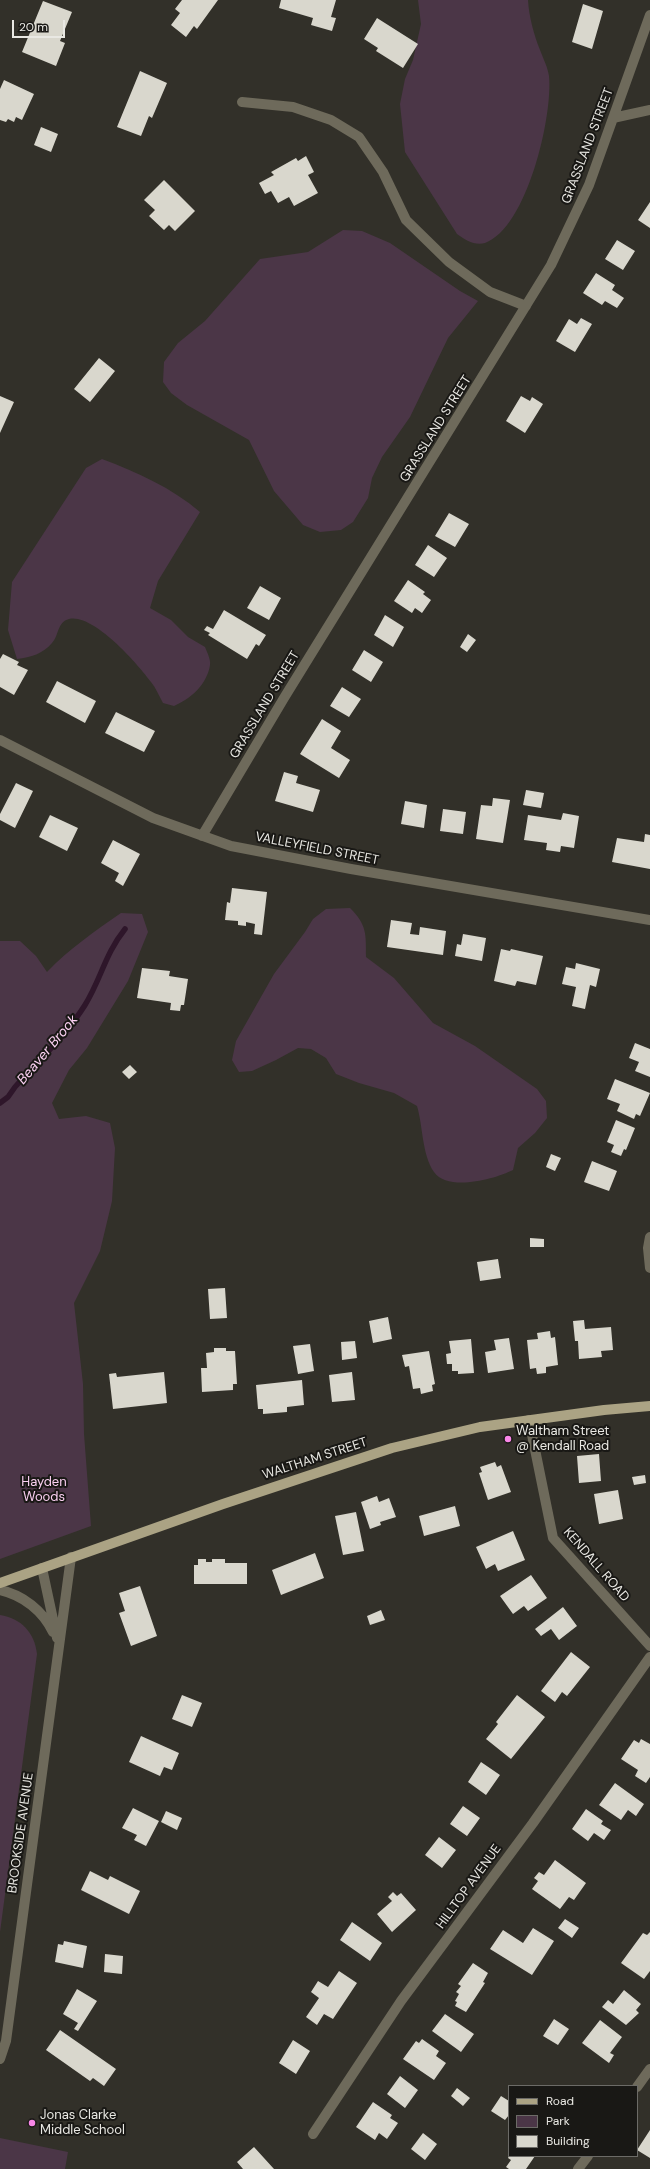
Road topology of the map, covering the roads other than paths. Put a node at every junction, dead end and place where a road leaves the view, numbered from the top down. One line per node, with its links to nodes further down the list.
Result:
1 (650, 15): 4 (street, GRASSLAND STREET)
2 (242, 102): 5 (street)
3 (650, 110): 4 (street)
4 (613, 118): 5 (street, GRASSLAND STREET)
5 (526, 306): 7 (street, GRASSLAND STREET)
6 (0, 740): 7 (street, VALLEYFIELD STREET)
7 (202, 836): 8 (street, VALLEYFIELD STREET)
8 (650, 920)
9 (650, 1237): 10 (street)
10 (650, 1268)
11 (650, 1406): 12 (main road, WALTHAM STREET)
12 (529, 1420): 13 (main road, WALTHAM STREET); 18 (street, KENDALL ROAD)
13 (71, 1557): 14 (main road, WALTHAM STREET); 20 (street, BROOKSIDE AVENUE)
14 (42, 1568): 15 (main road, WALTHAM STREET); 17 (street, BROOKSIDE AVENUE)
15 (0, 1583)
16 (0, 1590): 17 (street)
17 (58, 1641): 20 (street, BROOKSIDE AVENUE)
18 (650, 1646)
19 (650, 1657): 24 (street, HILLTOP AVENUE)
20 (58, 1658): 21 (street, BROOKSIDE AVENUE)
21 (0, 2059)
22 (650, 2069): 23 (street)
23 (638, 2086)
24 (313, 2134)
25 (587, 2157): 26 (street)
26 (578, 2169)

